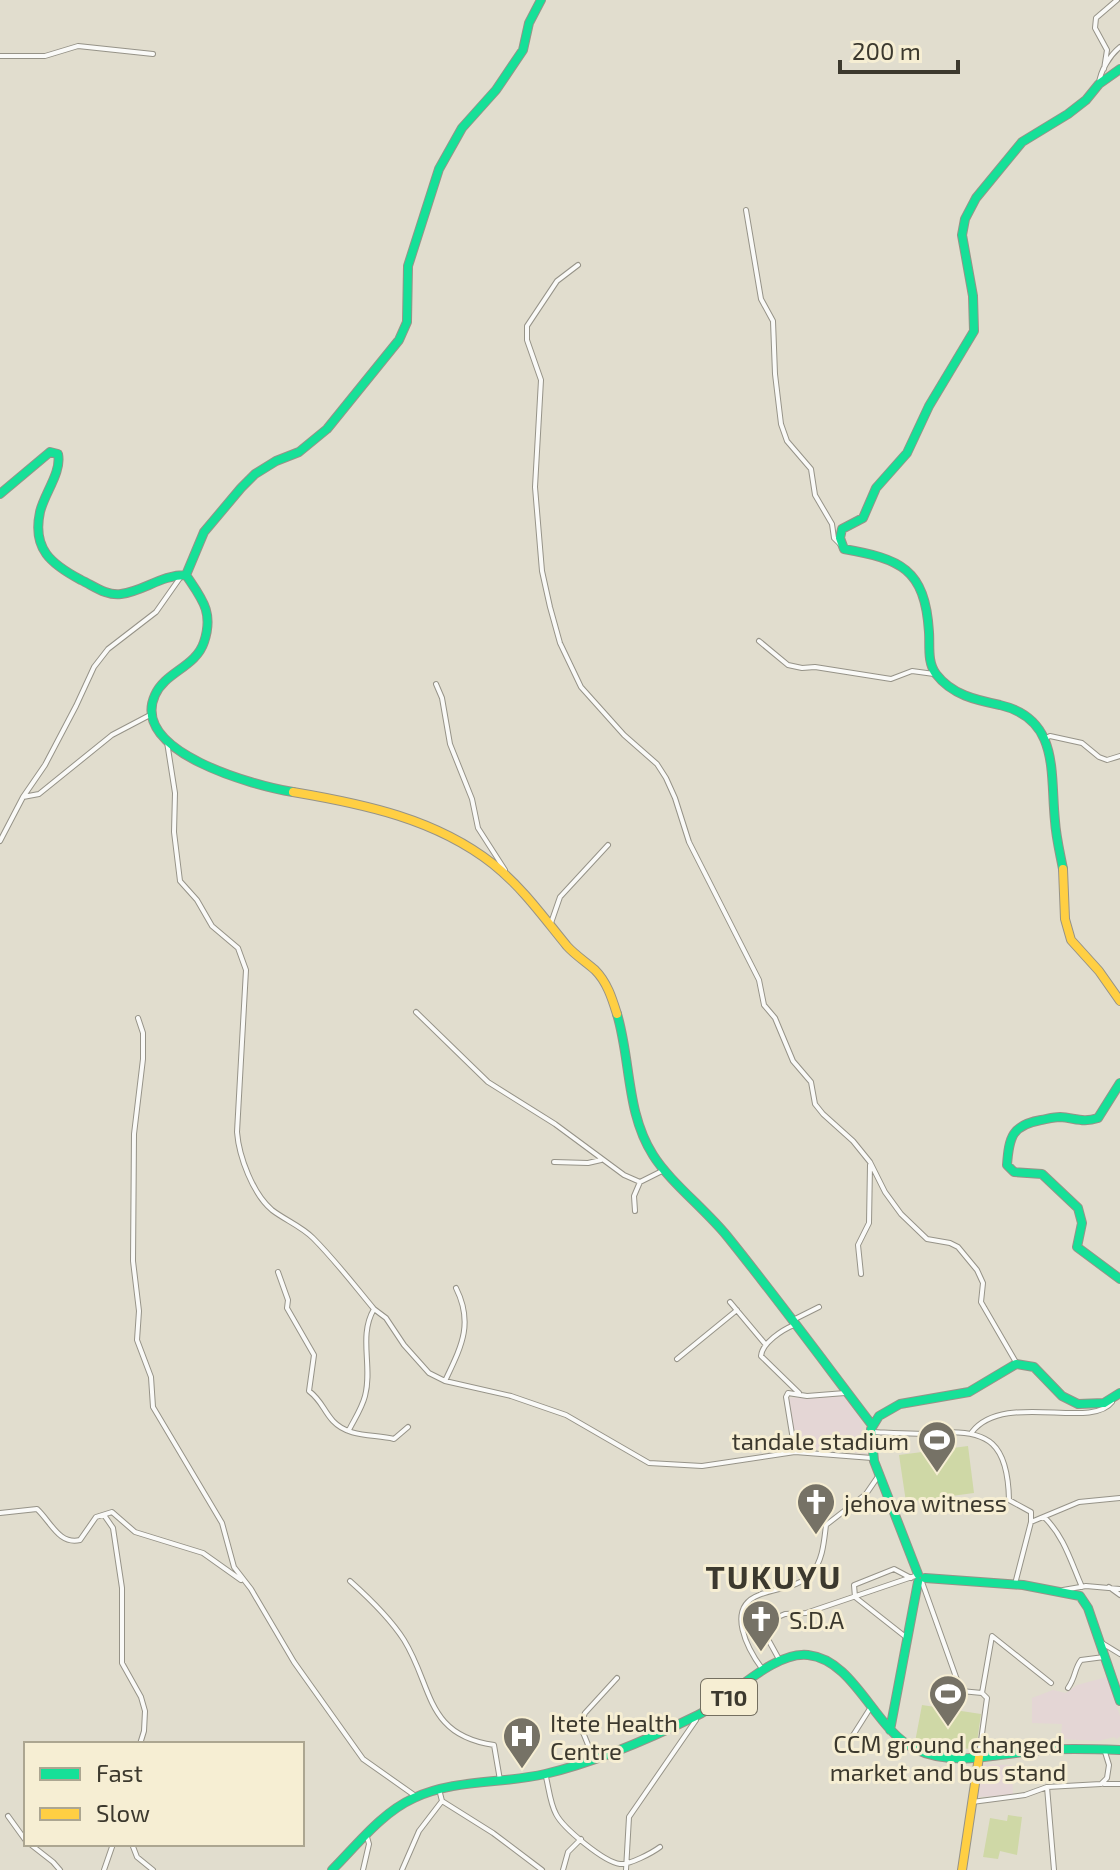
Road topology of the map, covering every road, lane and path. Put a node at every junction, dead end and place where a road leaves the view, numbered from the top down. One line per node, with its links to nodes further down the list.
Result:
1 (541, 0): 13 (main road)
2 (1117, 0): 6 (street)
3 (1120, 47): 6 (street)
4 (153, 54): 5 (street)
5 (0, 56)
6 (1104, 69): 8 (street)
7 (1120, 69): 8 (main road)
8 (1099, 84): 12 (main road)
9 (746, 210): 12 (street)
10 (578, 265): 32 (street)
11 (0, 494): 13 (main road)
12 (844, 549): 15 (main road)
13 (184, 575): 17 (main road); 21 (street)
14 (759, 641): 15 (street)
15 (936, 675): 18 (main road)
16 (436, 684): 24 (street)
17 (150, 715): 19 (main road); 21 (street)
18 (1044, 739): 20 (street); 26 (main road)
19 (167, 742): 24 (main road); 42 (street)
20 (1118, 758)
21 (23, 797): 22 (street)
22 (1, 838)
23 (608, 845): 25 (street)
24 (510, 879): 25 (main road)
25 (551, 923): 33 (main road)
26 (1120, 1001)
27 (416, 1012): 30 (street)
28 (138, 1018): 65 (street)
29 (1120, 1083): 38 (main road)
30 (601, 1160): 31 (street); 34 (street)
31 (554, 1162)
32 (870, 1162): 37 (street); 47 (street)
33 (666, 1169): 34 (street); 44 (main road)
34 (640, 1182): 35 (street)
35 (635, 1211)
36 (278, 1272): 54 (street)
37 (861, 1274)
38 (1120, 1279)
39 (456, 1288): 48 (street)
40 (730, 1302): 43 (street)
41 (819, 1307): 44 (street)
42 (374, 1309): 48 (street); 54 (street)
43 (737, 1310): 45 (street); 46 (street)
44 (793, 1324): 45 (street); 49 (main road)
45 (766, 1345): 50 (street)
46 (677, 1359)
47 (1017, 1364): 51 (main road); 53 (main road)
48 (445, 1381): 56 (street)
49 (847, 1392): 50 (street); 53 (main road)
50 (801, 1395): 56 (street)
51 (1117, 1396): 55 (street)
52 (408, 1427): 54 (street)
53 (872, 1428): 55 (street); 57 (main road)
54 (349, 1430)
55 (972, 1432): 63 (street)
56 (795, 1452): 57 (street)
57 (874, 1458): 58 (main road)
58 (879, 1474): 64 (main road); 79 (street)
59 (1120, 1498): 62 (street)
60 (0, 1513): 61 (street)
61 (104, 1515): 65 (street); 90 (street)
62 (1044, 1517): 63 (street); 69 (street)
63 (1031, 1522): 67 (street)
64 (918, 1578): 67 (main road); 73 (street); 73 (street); 74 (main road); 84 (street)
65 (243, 1581): 101 (street)
66 (350, 1581): 96 (street)
67 (1015, 1584): 71 (main road)
68 (1107, 1586): 69 (street); 70 (street); 72 (street)
69 (1082, 1587): 71 (street)
70 (1120, 1589)
71 (1061, 1590): 75 (main road)
72 (1120, 1595)
73 (855, 1597): 74 (street); 78 (street)
74 (907, 1638): 88 (main road)
75 (1099, 1642): 76 (street); 77 (main road)
76 (1120, 1654)
77 (1104, 1657): 80 (main road); 83 (street)
78 (780, 1662): 79 (main road, T10); 86 (main road, T10)
79 (764, 1672): 87 (main road, T10)
80 (1115, 1676): 85 (main road)
81 (617, 1678): 94 (street)
82 (1051, 1683): 84 (street)
83 (1068, 1688)
84 (982, 1693): 93 (street)
85 (1120, 1701)
86 (871, 1708): 88 (main road, T10); 89 (street)
87 (699, 1714): 94 (main road, T10); 112 (street)
88 (890, 1730): 93 (main road, T10)
89 (850, 1740)
90 (141, 1742)
91 (1104, 1750): 92 (main road, T10); 93 (main road, T10); 97 (street)
92 (1120, 1750)
93 (979, 1757): 103 (main road)
94 (594, 1759): 95 (main road, T10)
95 (546, 1774): 96 (main road, T10); 107 (street)
96 (500, 1782): 100 (main road, T10)
97 (1101, 1784): 98 (street); 99 (street)
98 (1120, 1784)
99 (1047, 1787): 103 (street); 122 (street)
100 (439, 1790): 101 (main road, T10); 102 (street)
101 (416, 1797): 105 (main road, T10)
102 (442, 1801): 118 (street); 119 (street)
103 (972, 1802): 121 (main road)
104 (8, 1816): 106 (street)
105 (367, 1836): 116 (main road, T10); 117 (street)
106 (24, 1837)
107 (581, 1839): 112 (street); 120 (street)
108 (33, 1846): 113 (street)
109 (112, 1846): 114 (street)
110 (133, 1846): 115 (street)
111 (660, 1847): 112 (street)
112 (626, 1867)
113 (60, 1870)
114 (104, 1870)
115 (153, 1870)
116 (332, 1870)
117 (363, 1870)
118 (402, 1870)
119 (542, 1870)
120 (563, 1870)
121 (962, 1870)
122 (1054, 1870)

